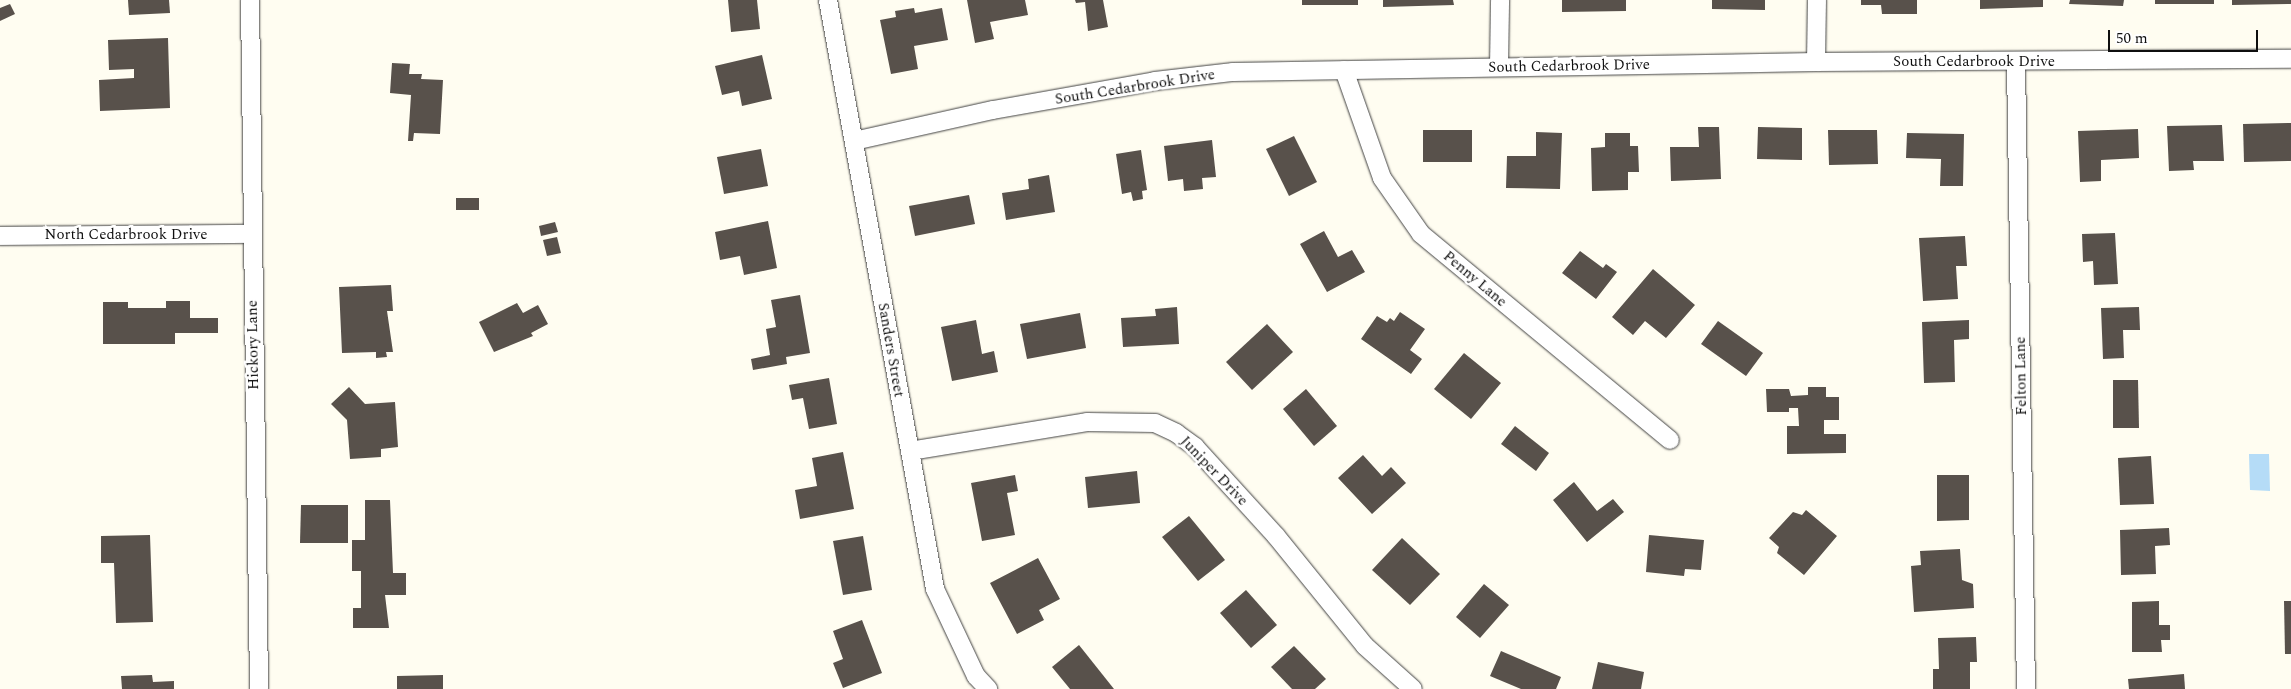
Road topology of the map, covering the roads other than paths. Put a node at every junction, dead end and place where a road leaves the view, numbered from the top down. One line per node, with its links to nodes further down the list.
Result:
1 (250, 0): 11 (street, Hickory Lane)
2 (828, 0): 10 (street, Sanders Street)
3 (1500, 0): 8 (street)
4 (1817, 0): 6 (street)
5 (2291, 59): 7 (street, South Cedarbrook Drive)
6 (1816, 62): 7 (street, South Cedarbrook Drive); 8 (street, South Cedarbrook Drive)
7 (2016, 62): 18 (street, Felton Lane)
8 (1498, 67): 9 (street, South Cedarbrook Drive)
9 (1344, 70): 10 (street, South Cedarbrook Drive); 13 (street, Penny Lane)
10 (854, 141): 14 (street, Sanders Street)
11 (252, 234): 12 (street, North Cedarbrook Drive); 15 (street, Hickory Lane)
12 (0, 236)
13 (1670, 440)
14 (910, 451): 16 (street, Sanders Street); 17 (street, Juniper Drive)
15 (259, 689)
16 (988, 689)
17 (1413, 689)
18 (2026, 689)

